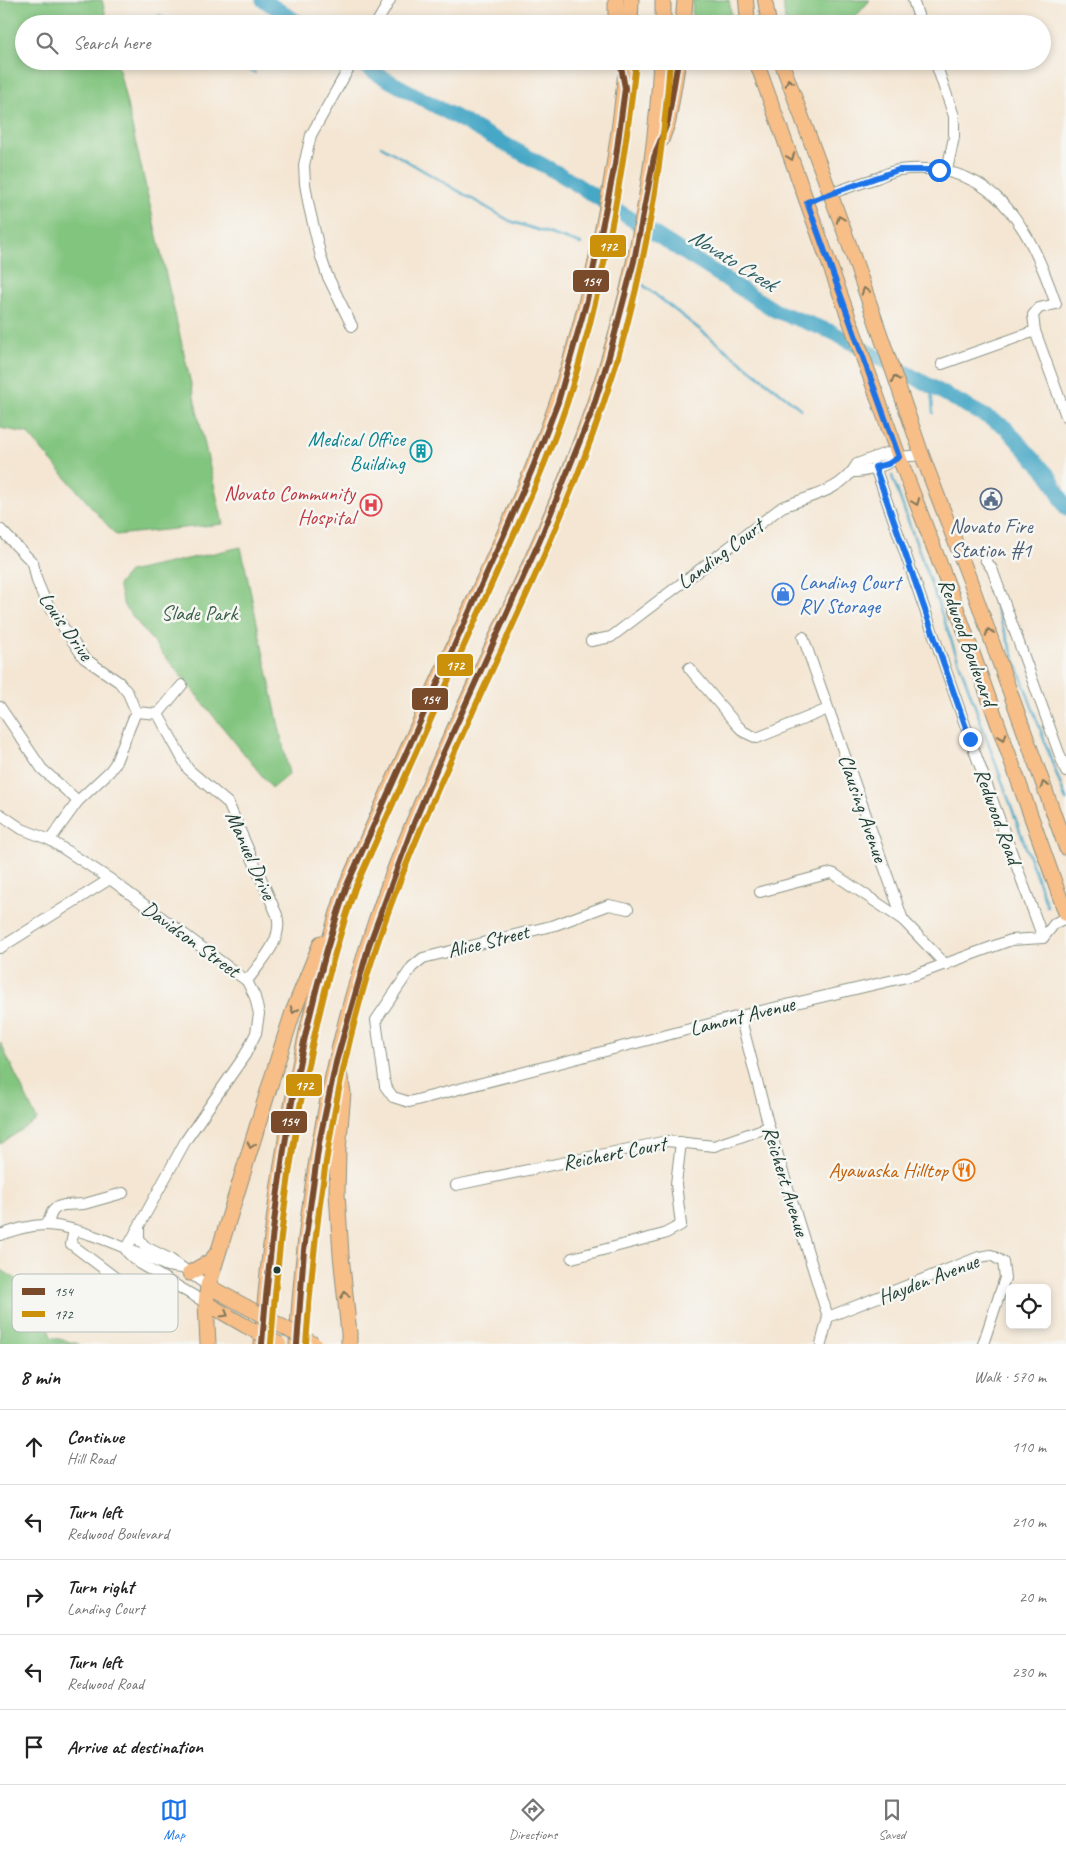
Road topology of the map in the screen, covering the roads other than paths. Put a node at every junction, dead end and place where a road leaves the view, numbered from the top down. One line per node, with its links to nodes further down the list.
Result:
1 (390, 0): 9 (street)
2 (616, 0): 10 (highway)
3 (631, 0): 11 (highway)
4 (664, 0): 12 (highway)
5 (685, 0): 13 (highway)
6 (746, 0): 14 (main road)
7 (764, 0): 15 (main road)
8 (913, 0): 16 (street)
9 (381, 15)
10 (616, 15)
11 (630, 15)
12 (663, 15)
13 (684, 15)
14 (747, 15)
15 (767, 15)
16 (918, 15)
17 (347, 70): 30 (street)
18 (621, 70): 25 (highway)
19 (626, 70): 25 (highway)
20 (660, 70): 26 (highway)
21 (676, 70): 26 (highway)
22 (759, 70): 29 (main road, Redwood Boulevard, one-way to 29)
23 (784, 70): 28 (main road, Redwood Boulevard, one-way to 23)
24 (938, 70): 27 (street)
25 (624, 88): 54 (highway)
26 (654, 157): 65 (highway)
27 (947, 170): 28 (street); 31 (street)
28 (830, 194): 29 (main road); 34 (main road, Redwood Boulevard, one-way to 28)
29 (807, 202): 35 (main road, Redwood Boulevard)
30 (352, 326)
31 (1035, 330): 32 (street); 33 (street)
32 (942, 364)
33 (1066, 416)
34 (922, 455): 35 (street, Landing Court); 52 (main road, Redwood Boulevard, one-way to 34)
35 (899, 457): 36 (street, Landing Court); 37 (street, Landing Court); 57 (main road, Redwood Boulevard, one-way to 57)
36 (875, 467): 37 (street, Landing Court); 60 (street, Redwood Road)
37 (852, 472): 41 (street, Landing Court)
38 (0, 529): 46 (street, Louis Drive)
39 (985, 560): 48 (street)
40 (803, 636): 45 (street, Clausing Avenue)
41 (591, 641)
42 (689, 668): 45 (street)
43 (182, 685): 47 (street)
44 (0, 707): 49 (street)
45 (828, 709): 59 (street, Clausing Avenue)
46 (136, 712): 47 (street); 49 (street)
47 (158, 714): 63 (street, Manuel Drive)
48 (1066, 772)
49 (78, 801): 51 (street)
50 (0, 814): 51 (street, Davidson Street)
51 (50, 840): 53 (street, Davidson Street)
52 (1066, 848)
53 (110, 879): 61 (street); 63 (street, Davidson Street)
54 (347, 885): 76 (highway, one-way to 76); 86 (highway)
55 (760, 892): 59 (street)
56 (628, 909): 66 (street, Alice Street)
57 (1066, 914)
58 (1066, 918): 60 (street)
59 (903, 920): 62 (street, Clausing Avenue)
60 (1043, 938): 62 (street, Lamont Avenue)
61 (0, 948)
62 (946, 965): 64 (street, Lamont Avenue)
63 (247, 981): 72 (street, Davidson Street)
64 (740, 1016): 66 (street, Lamont Avenue); 67 (street, Reichert Avenue)
65 (336, 1062): 88 (highway); 90 (highway, one-way to 65)
66 (409, 1102)
67 (769, 1127): 68 (street, Reichert Court); 84 (street, Reichert Avenue)
68 (681, 1142): 69 (street, Reichert Court); 77 (street)
69 (456, 1184)
70 (123, 1193): 71 (street)
71 (47, 1225): 73 (street); 74 (street)
72 (139, 1227): 75 (street, Davidson Street); 78 (street)
73 (74, 1230): 75 (street); 79 (street)
74 (0, 1235)
75 (126, 1250): 78 (street); 80 (street)
76 (218, 1251): 78 (highway); 82 (highway)
77 (572, 1258)
78 (185, 1271): 82 (street)
79 (111, 1274)
80 (158, 1274)
81 (178, 1286): 83 (street)
82 (208, 1286): 83 (highway); 89 (main road, bridge)
83 (206, 1303): 85 (highway); 87 (main road, one-way to 87, bridge)
84 (828, 1318): 91 (street); 92 (street, Hayden Avenue)
85 (208, 1344)
86 (262, 1344)
87 (280, 1344)
88 (297, 1344)
89 (314, 1344)
90 (348, 1344)
91 (821, 1344)
92 (983, 1344)

